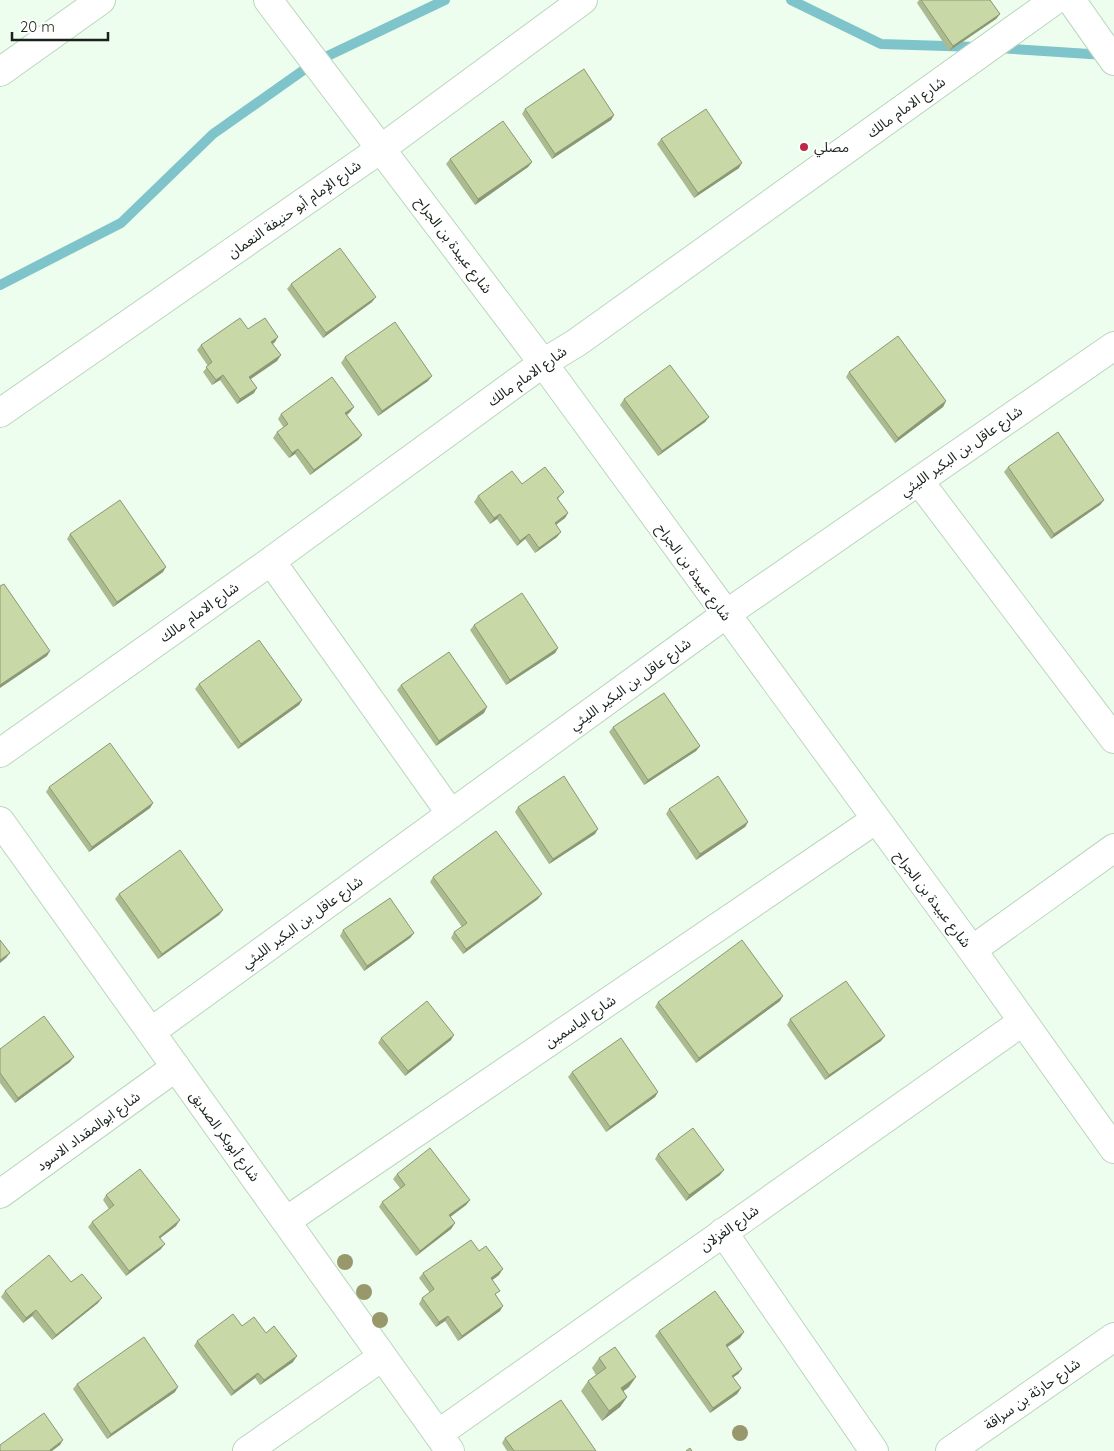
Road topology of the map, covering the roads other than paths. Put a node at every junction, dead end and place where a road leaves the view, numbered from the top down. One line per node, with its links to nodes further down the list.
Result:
1 (102, 0): 7 (street)
2 (268, 0): 8 (street, شارع عبيدة بن الجراح)
3 (583, 0): 8 (street, شارع الإمام أبو حنيفة النعمان)
4 (1055, 0): 10 (street, شارع الامام مالك)
5 (1071, 0): 6 (street)
6 (1114, 60)
7 (0, 72)
8 (382, 148): 10 (street, شارع عبيدة بن الجراح); 11 (street, شارع الإمام أبو حنيفة النعمان)
9 (1114, 346): 12 (street, شارع عاقل بن البكير الليثي)
10 (542, 363): 13 (street, شارع الامام مالك); 14 (street, شارع عبيدة بن الجراح)
11 (0, 413)
12 (919, 481): 14 (street, شارع عاقل بن البكير الليثي); 15 (street)
13 (271, 561): 16 (street, شارع الامام مالك); 17 (street)
14 (726, 615): 17 (street, شارع عاقل بن البكير الليثي); 18 (street, شارع عبيدة بن الجراح)
15 (1114, 738)
16 (0, 753)
17 (451, 814): 23 (street, شارع عاقل بن البكير الليثي)
18 (875, 820): 21 (street, شارع عبيدة بن الجراح); 27 (street, شارع الياسمين)
19 (0, 821): 23 (street, شارع أبوبكر الصديق)
20 (1114, 848): 21 (street)
21 (972, 950): 22 (street, شارع عبيدة بن الجراح)
22 (1022, 1022): 25 (street, شارع عبيدة بن الجراح); 28 (street, شارع الغزلان)
23 (152, 1031): 24 (street, شارع أبوبكر الصديق)
24 (176, 1067): 26 (street, شارع ابوالمقداد الاسود); 27 (street, شارع أبوبكر الصديق)
25 (1114, 1149)
26 (0, 1194)
27 (286, 1221): 30 (street, شارع أبوبكر الصديق)
28 (723, 1232): 31 (street, شارع الغزلان); 33 (street)
29 (1114, 1336): 34 (street, شارع حارثة بن سراقة)
30 (382, 1357): 31 (street, شارع أبوبكر الصديق); 32 (street)
31 (444, 1442)
32 (247, 1451)
33 (874, 1451)
34 (950, 1451)

